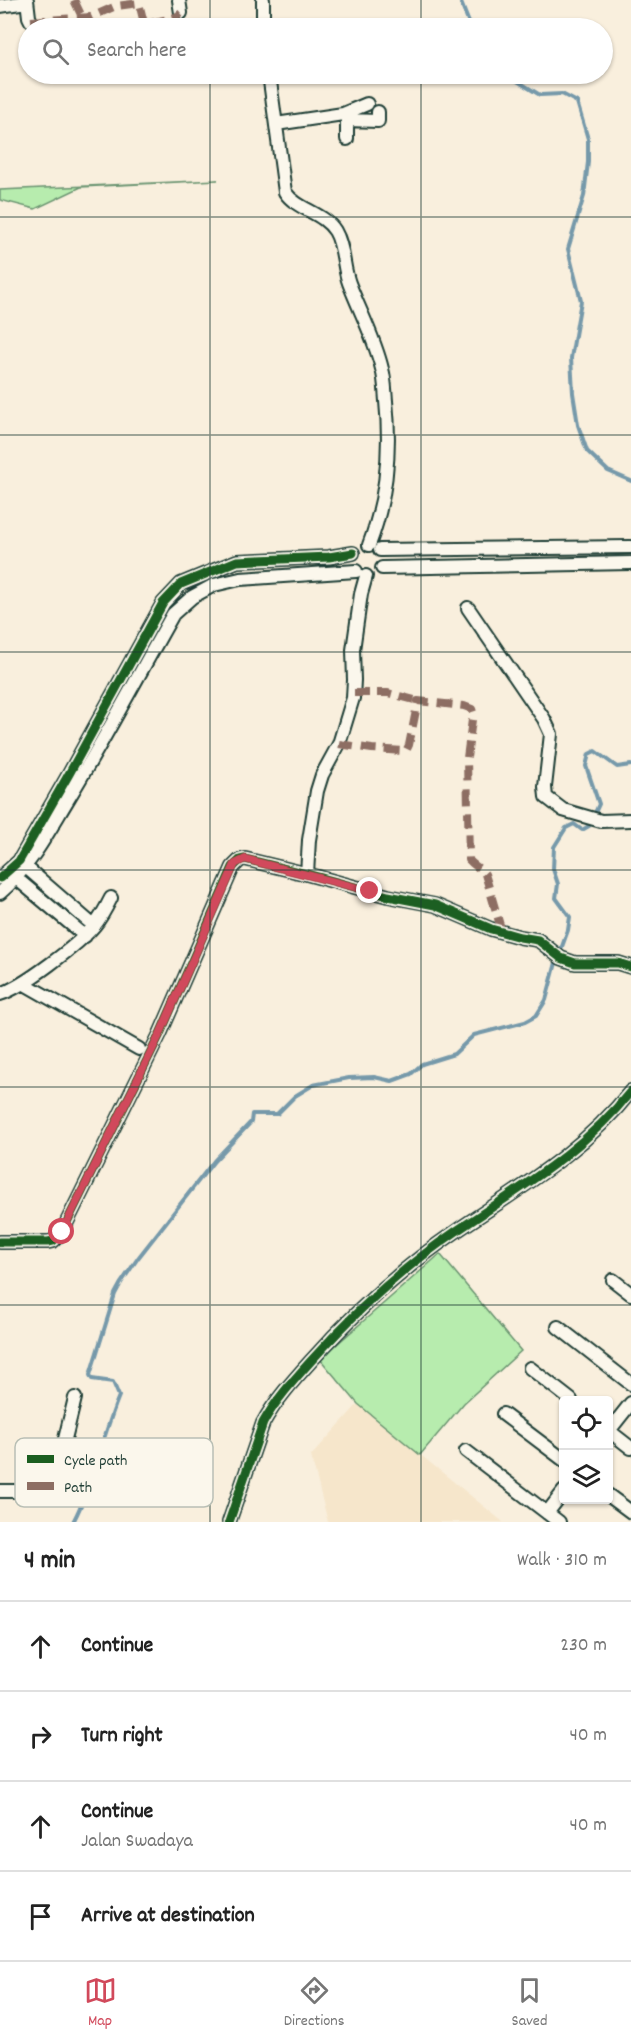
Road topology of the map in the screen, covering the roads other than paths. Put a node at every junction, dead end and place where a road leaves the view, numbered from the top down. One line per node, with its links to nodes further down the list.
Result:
1 (263, 0): 5 (street)
2 (27, 1): 3 (street); 4 (street)
3 (0, 6)
4 (30, 18)
5 (263, 18)
6 (270, 84): 10 (street)
7 (367, 104): 9 (street)
8 (378, 112): 9 (street)
9 (347, 117): 10 (street); 11 (street)
10 (276, 124): 12 (street)
11 (347, 139)
12 (374, 547): 13 (street); 14 (street); 16 (street)
13 (631, 547)
14 (353, 553): 17 (street); 20 (street)
15 (631, 563): 16 (street)
16 (382, 568): 17 (street)
17 (361, 574): 20 (street); 21 (street)
18 (468, 608): 19 (street)
19 (631, 820)
20 (22, 864): 22 (street); 25 (street)
21 (307, 874): 27 (street); 32 (street)
22 (8, 876): 23 (street); 26 (street)
23 (0, 893)
24 (111, 898): 25 (street)
25 (94, 926): 26 (street)
26 (85, 936): 28 (street)
27 (631, 967)
28 (23, 983): 29 (street); 30 (street)
29 (0, 994)
30 (139, 1049)
31 (631, 1091): 52 (street)
32 (0, 1242)
33 (613, 1280): 34 (street)
34 (631, 1294)
35 (558, 1327): 37 (street)
36 (530, 1368): 38 (street)
37 (631, 1384)
38 (565, 1396)
39 (75, 1398): 44 (street)
40 (631, 1403): 42 (street)
41 (504, 1414): 47 (street)
42 (613, 1426)
43 (613, 1434): 45 (street)
44 (65, 1438)
45 (631, 1448)
46 (466, 1451): 51 (street)
47 (559, 1456)
48 (559, 1497): 51 (street)
49 (613, 1498): 50 (street)
50 (631, 1512)
51 (547, 1513): 53 (street)
52 (229, 1522)
53 (559, 1522)

